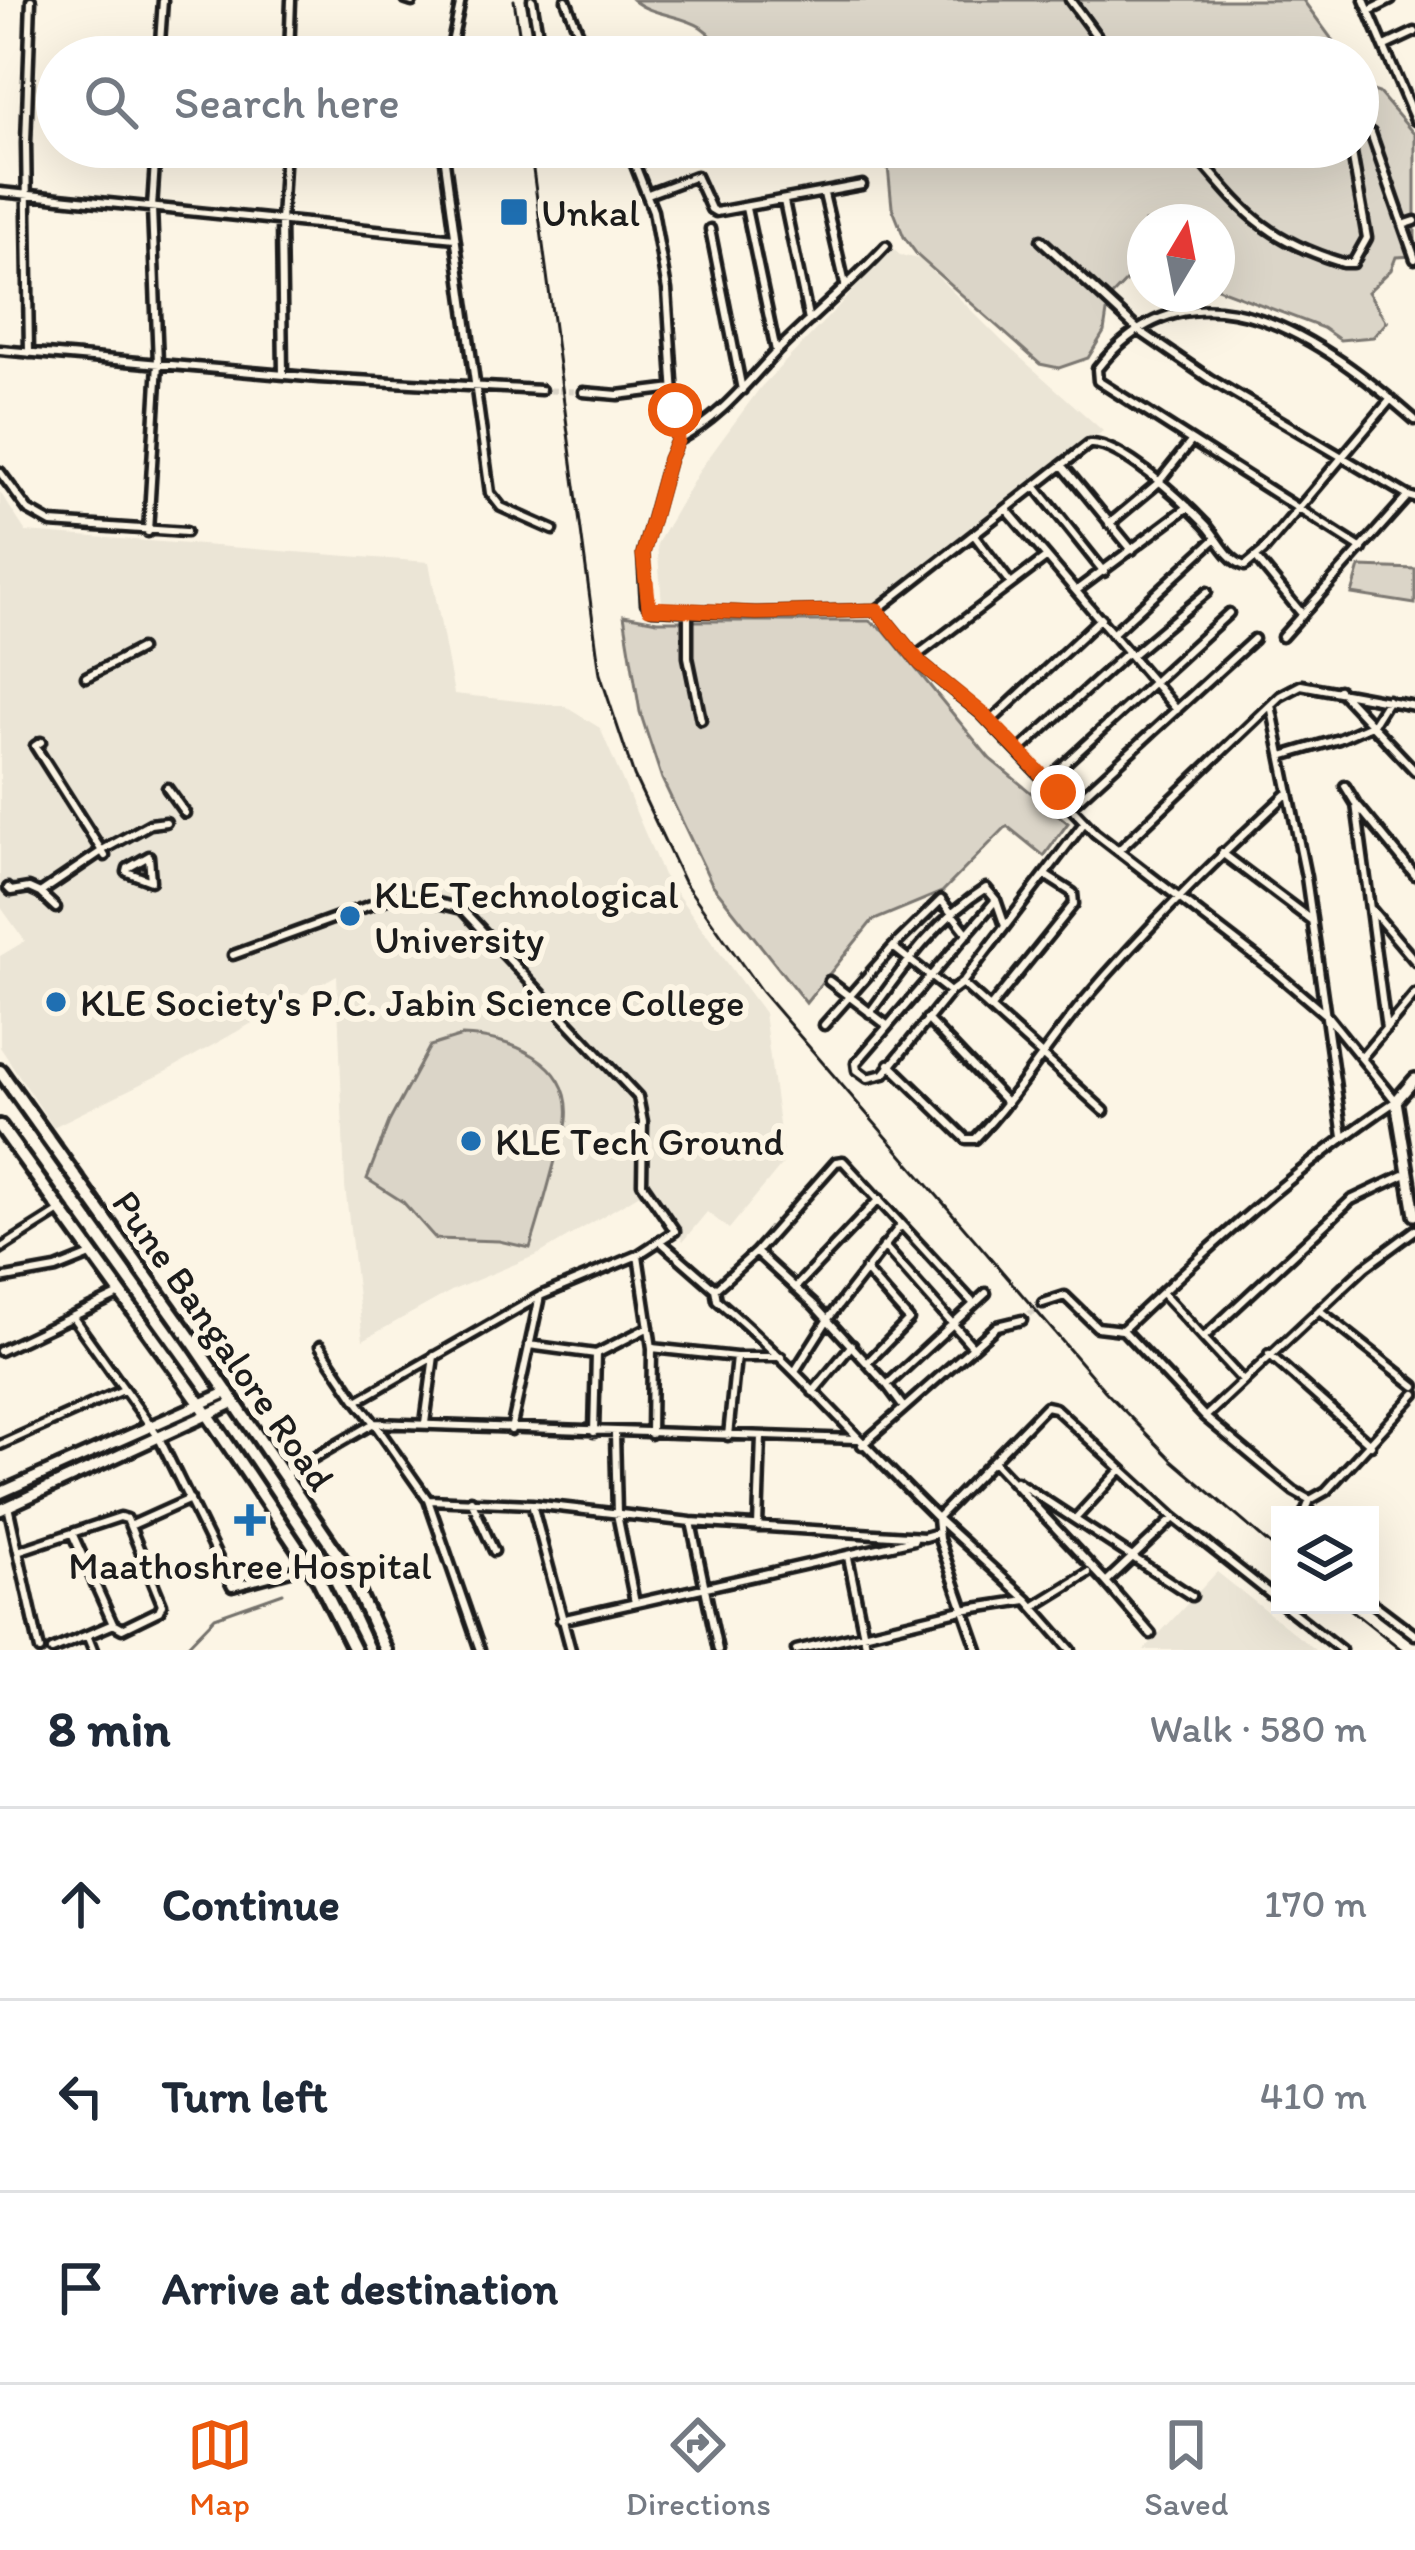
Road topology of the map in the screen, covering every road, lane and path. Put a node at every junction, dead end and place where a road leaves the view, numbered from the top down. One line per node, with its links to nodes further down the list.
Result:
1 (32, 0): 29 (street)
2 (163, 0): 12 (street)
3 (291, 0): 13 (street)
4 (461, 0): 14 (street)
5 (532, 0): 15 (street)
6 (566, 0): 16 (street)
7 (1070, 0): 17 (street)
8 (1364, 0): 10 (street)
9 (1391, 0): 10 (street)
10 (1370, 11): 18 (street)
11 (1415, 32): 18 (street)
12 (160, 36)
13 (290, 36)
14 (453, 36)
15 (538, 36)
16 (580, 36)
17 (1097, 36)
18 (1385, 46): 19 (street)
19 (1415, 120)
20 (1379, 156): 37 (street)
21 (155, 168): 33 (street)
22 (284, 168): 35 (street)
23 (446, 168): 39 (street)
24 (636, 168): 30 (street)
25 (1206, 168): 26 (street)
26 (1355, 168)
27 (862, 185): 31 (street)
28 (0, 192): 29 (street)
29 (27, 194): 33 (street); 48 (street)
30 (647, 194): 34 (street); 52 (street)
31 (824, 194): 32 (street); 43 (street)
32 (784, 201): 34 (street); 44 (street)
33 (152, 208): 35 (street); 49 (street)
34 (746, 208): 47 (street)
35 (281, 221): 39 (street); 50 (street)
36 (1415, 221): 37 (street)
37 (1403, 225): 42 (street)
38 (710, 229): 55 (street)
39 (454, 238): 51 (street)
40 (1041, 240): 45 (street)
41 (886, 246): 43 (street)
42 (1415, 259)
43 (846, 286): 44 (street)
44 (809, 321): 47 (street)
45 (1136, 329): 56 (street); 59 (street); 60 (street)
46 (0, 350): 48 (street)
47 (776, 352): 55 (street)
48 (29, 353): 49 (street)
49 (158, 363): 50 (street); 71 (street)
50 (283, 374): 51 (street)
51 (477, 388): 53 (street); 70 (street)
52 (674, 388): 54 (street); 58 (street)
53 (541, 390)
54 (583, 392)
55 (742, 392): 58 (street)
56 (1391, 399): 57 (street); 60 (street)
57 (1415, 420)
58 (677, 441): 84 (street)
59 (1190, 442): 63 (street); 67 (street)
60 (1340, 457): 65 (street); 67 (street)
61 (1063, 466): 63 (street); 64 (street); 69 (street)
62 (0, 472): 71 (street)
63 (1158, 483): 66 (street); 69 (street)
64 (1036, 487): 68 (street); 79 (street)
65 (1411, 497): 75 (street)
66 (1188, 507): 74 (street); 76 (street)
67 (1299, 507): 75 (street); 78 (street)
68 (1007, 509): 73 (street); 77 (street)
69 (1109, 524): 76 (street)
70 (554, 530)
71 (148, 532): 72 (street)
72 (186, 532)
73 (974, 535): 80 (street); 83 (street)
74 (1215, 539): 78 (street); 88 (street)
75 (1362, 549): 86 (street)
76 (1132, 550): 79 (street)
77 (1048, 556): 80 (street); 81 (street)
78 (1256, 558): 86 (street)
79 (1104, 572): 81 (street)
80 (1011, 584): 93 (street)
81 (1076, 590): 87 (street)
82 (1207, 592): 92 (street)
83 (877, 610): 84 (street); 93 (street)
84 (688, 611): 101 (street)
85 (1229, 613): 95 (street)
86 (1302, 614): 89 (street)
87 (1101, 619): 88 (street); 102 (street)
88 (1112, 634): 92 (street)
89 (1282, 637)
90 (1254, 639): 100 (street)
91 (140, 649): 94 (street)
92 (1129, 655): 95 (street); 105 (street)
93 (915, 658): 102 (street)
94 (86, 677)
95 (1153, 684): 100 (street); 108 (street)
96 (1339, 690): 97 (street); 98 (street); 103 (street)
97 (1388, 700): 99 (street); 103 (street)
98 (1271, 705): 106 (street); 117 (street)
99 (1415, 706)
100 (1177, 710): 113 (street)
101 (701, 720)
102 (991, 722): 105 (street)
103 (1373, 724): 106 (street); 107 (street)
104 (41, 742): 118 (street)
105 (1019, 752): 108 (street)
106 (1282, 756): 111 (street)
107 (1415, 771)
108 (1047, 780): 113 (street)
109 (1345, 786): 112 (street)
110 (167, 788): 114 (street)
111 (1289, 792): 119 (street); 130 (street)
112 (1356, 804): 122 (street); 127 (street)
113 (1071, 806): 116 (street)
114 (184, 813)
115 (166, 822): 118 (street)
116 (1085, 822): 117 (street); 121 (street)
117 (1119, 851): 125 (street)
118 (102, 853): 124 (street)
119 (1222, 853): 125 (street); 130 (street)
120 (128, 868): 120 (street)
121 (1045, 875): 131 (street); 143 (street)
122 (1415, 875)
123 (8, 888): 124 (street)
124 (40, 893): 128 (street)
125 (1177, 895): 145 (street); 151 (street)
126 (996, 900): 129 (street); 131 (street); 132 (street)
127 (1370, 907): 136 (street); 149 (street)
128 (56, 908)
129 (951, 911): 132 (street); 133 (street); 135 (street)
130 (1313, 922): 145 (street)
131 (1005, 927): 139 (street)
132 (969, 935): 137 (street)
133 (893, 947): 135 (street); 142 (street)
134 (233, 955): 166 (street)
135 (909, 959): 137 (street); 144 (street)
136 (1415, 961)
137 (930, 977): 140 (street); 148 (street)
138 (829, 981): 142 (street)
139 (962, 983): 140 (street); 143 (street)
140 (950, 992): 146 (street)
141 (1415, 994): 149 (street)
142 (848, 997): 144 (street); 147 (street)
143 (990, 1008): 151 (street)
144 (869, 1013): 148 (street)
145 (1328, 1017): 150 (street); 159 (street)
146 (927, 1019): 152 (street); 156 (street)
147 (824, 1025)
148 (888, 1026): 152 (street)
149 (1386, 1029): 150 (street)
150 (1362, 1057): 155 (street)
151 (1042, 1058): 156 (street); 157 (street)
152 (890, 1064): 156 (street)
153 (0, 1071): 208 (main road, Pune Bangalore Road)
154 (1415, 1079): 155 (main road)
155 (1396, 1102): 159 (street); 160 (main road)
156 (1007, 1103)
157 (1104, 1111)
158 (0, 1126): 162 (main road, Pune Bangalore Road)
159 (1343, 1137): 177 (street)
160 (1408, 1173): 163 (main road); 189 (street)
161 (879, 1199): 164 (street); 169 (street); 174 (street)
162 (60, 1211): 168 (street); 170 (main road, Pune Bangalore Road)
163 (1415, 1215)
164 (901, 1225): 167 (street); 181 (street)
165 (1415, 1230): 182 (street)
166 (660, 1241): 171 (street); 175 (street)
167 (884, 1246): 172 (street); 186 (street)
168 (0, 1249)
169 (756, 1252): 174 (street); 175 (street)
170 (91, 1255): 173 (street); 178 (main road, Pune Bangalore Road)
171 (638, 1255): 179 (street); 187 (street)
172 (865, 1270): 184 (street); 201 (street)
173 (0, 1280)
174 (795, 1288): 184 (street)
175 (715, 1289): 199 (street)
176 (986, 1293): 181 (street)
177 (1162, 1293): 188 (street); 189 (street)
178 (120, 1294): 183 (street); 211 (main road, Pune Bangalore Road)
179 (540, 1296): 190 (street); 198 (street)
180 (1043, 1303): 188 (street)
181 (974, 1304): 186 (street)
182 (1318, 1309): 197 (street); 206 (street)
183 (74, 1319): 195 (street); 205 (street)
184 (828, 1319): 191 (street); 202 (street)
185 (1022, 1320): 193 (street)
186 (952, 1324): 193 (street); 204 (street)
187 (649, 1327): 194 (street); 196 (street)
188 (1122, 1330): 212 (street)
189 (1204, 1337): 203 (street)
190 (529, 1345): 196 (street); 216 (street)
191 (852, 1345): 201 (street); 207 (street)
192 (320, 1346): 209 (street)
193 (974, 1347): 210 (street)
194 (652, 1348): 200 (street); 219 (street)
195 (0, 1352)
196 (596, 1354): 217 (street)
197 (1269, 1354): 203 (street); 224 (street)
198 (434, 1356): 209 (street); 214 (street)
199 (783, 1357): 200 (street); 202 (street)
200 (736, 1358): 220 (street)
201 (868, 1362): 204 (street)
202 (795, 1372): 207 (street)
203 (1243, 1381): 212 (street)
204 (887, 1385): 210 (street)
205 (123, 1390): 215 (street); 225 (street)
206 (1415, 1390): 224 (street)
207 (813, 1392): 223 (street)
208 (231, 1398): 211 (main road); 228 (main road, Pune Bangalore Road)
209 (357, 1401): 213 (street)
210 (904, 1408): 223 (street)
211 (205, 1410): 215 (main road); 222 (main road); 252 (main road, Pune Bangalore Road)
212 (1205, 1417): 234 (street)
213 (374, 1423): 214 (street); 228 (street); 232 (street)
214 (424, 1423): 216 (street)
215 (151, 1426): 222 (street); 230 (main road)
216 (511, 1430): 217 (street)
217 (594, 1432): 218 (street)
218 (615, 1433): 219 (street); 238 (street)
219 (651, 1434): 220 (street)
220 (728, 1436): 221 (street)
221 (761, 1436): 223 (street); 244 (street)
222 (159, 1438): 231 (street); 237 (main road)
223 (860, 1442): 239 (street)
224 (1371, 1444): 234 (street)
225 (0, 1445)
226 (994, 1461): 227 (street); 229 (street); 239 (street)
227 (1121, 1469): 240 (street); 241 (street)
228 (283, 1476): 273 (main road, Pune Bangalore Road)
229 (1008, 1476): 241 (street); 254 (street)
230 (0, 1493)
231 (190, 1499): 243 (street); 252 (street)
232 (428, 1500): 233 (street); 274 (street)
233 (471, 1500): 235 (street); 249 (street)
234 (1310, 1500): 236 (street)
235 (532, 1504): 238 (street); 263 (street)
236 (1308, 1506)
237 (4, 1508): 248 (street)
238 (617, 1514): 242 (street); 258 (street)
239 (937, 1518): 245 (street); 259 (street)
240 (1174, 1518): 251 (street); 256 (street)
241 (1075, 1519): 251 (street)
242 (691, 1522): 244 (street); 255 (street)
243 (130, 1526): 246 (street); 264 (street)
244 (758, 1527): 247 (street)
245 (938, 1533): 247 (street); 261 (street)
246 (73, 1535): 248 (street); 264 (street)
247 (925, 1537): 250 (street)
248 (20, 1550): 269 (street)
249 (494, 1551)
250 (848, 1557): 255 (street); 265 (street)
251 (1133, 1557): 254 (street); 257 (street)
252 (309, 1566): 272 (main road, Pune Bangalore Road)
253 (1088, 1573): 259 (street)
254 (1106, 1582): 266 (street)
255 (705, 1586): 258 (street); 276 (street)
256 (1271, 1595)
257 (1192, 1596)
258 (634, 1603): 263 (street)
259 (1030, 1604): 261 (street); 280 (street)
260 (1379, 1608): 268 (street)
261 (962, 1610): 265 (street); 279 (street)
262 (1295, 1614): 281 (street)
263 (561, 1620): 275 (street)
264 (113, 1624): 267 (street)
265 (864, 1634): 277 (street); 278 (street)
266 (1151, 1634)
267 (87, 1635): 270 (street); 271 (street)
268 (1415, 1635)
269 (40, 1650)
270 (52, 1650)
271 (93, 1650)
272 (354, 1650)
273 (385, 1650)
274 (480, 1650)
275 (572, 1650)
276 (718, 1650)
277 (796, 1650)
278 (867, 1650)
279 (978, 1650)
280 (1071, 1650)
281 (1340, 1650)

